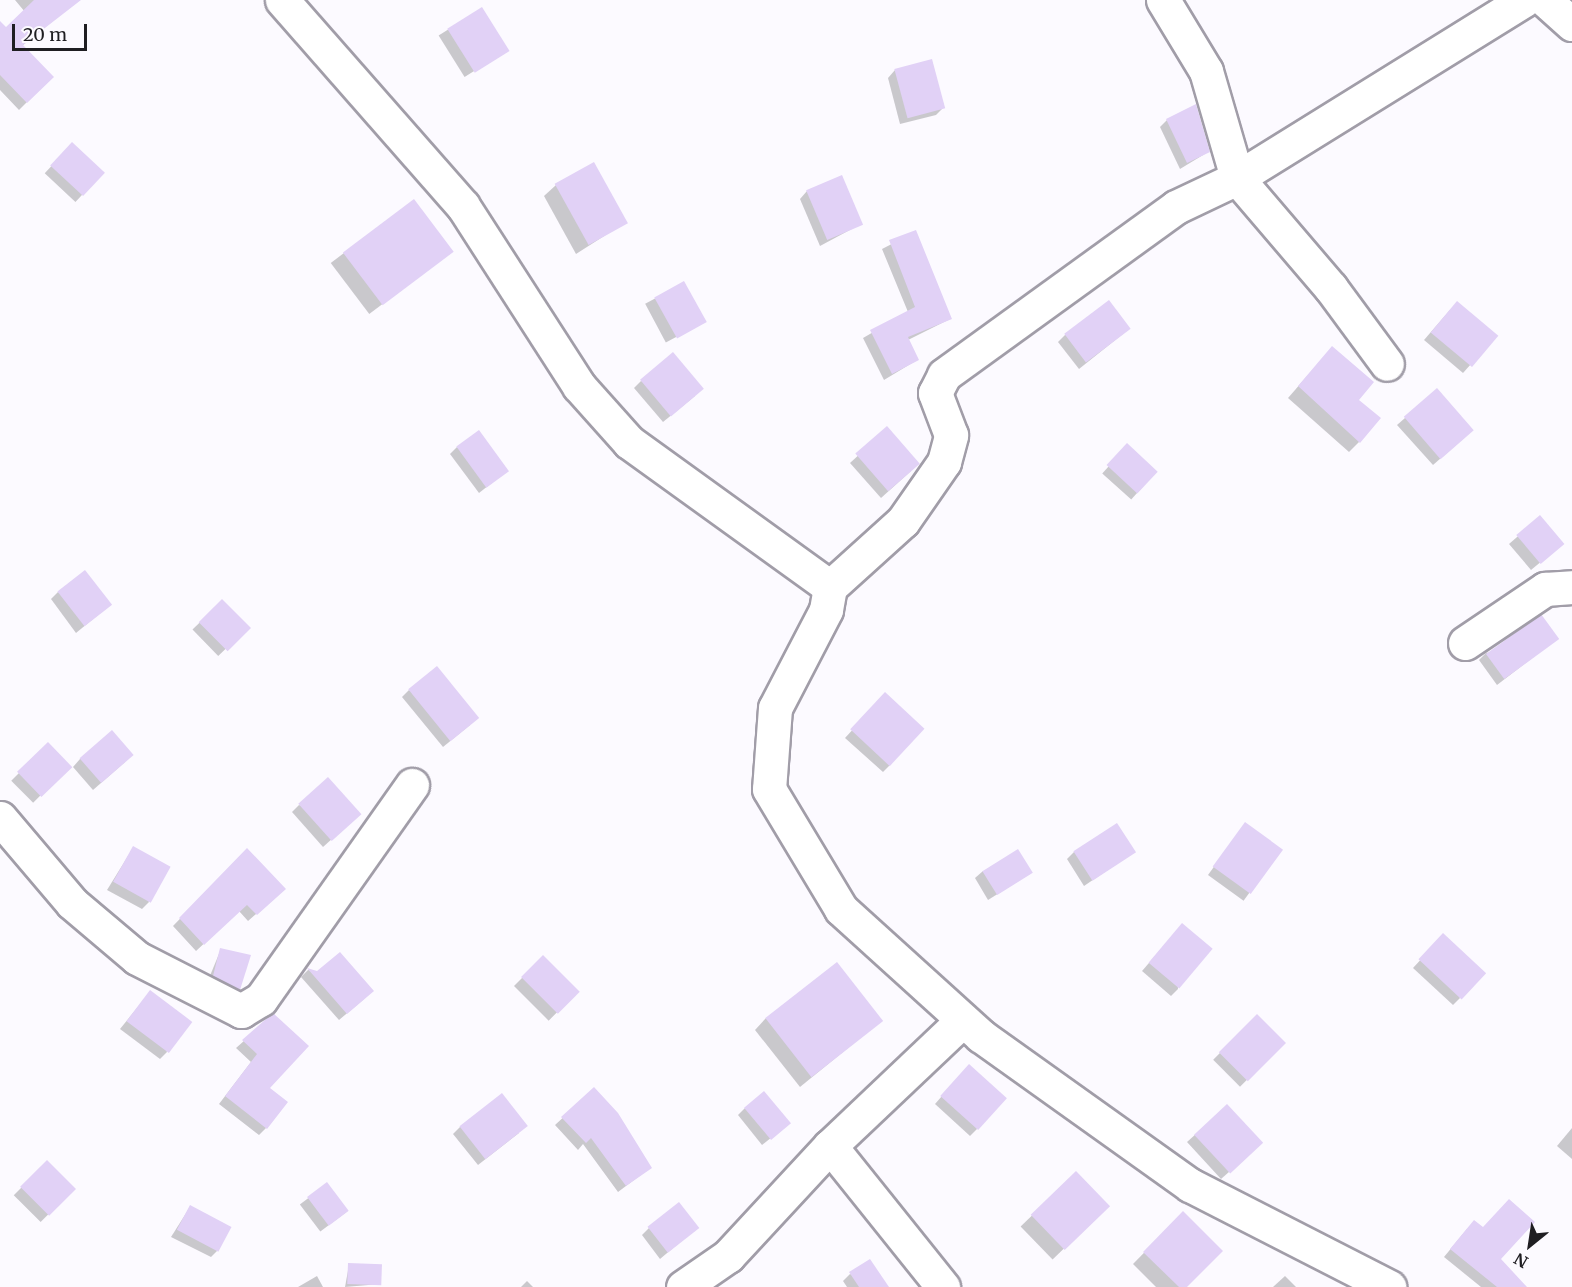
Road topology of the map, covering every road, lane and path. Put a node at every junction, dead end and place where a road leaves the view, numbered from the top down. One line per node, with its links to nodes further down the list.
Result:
1 (282, 0): 8 (street)
2 (1163, 0): 6 (street)
3 (1524, 0): 6 (street)
4 (1545, 0): 5 (street)
5 (1572, 24)
6 (1237, 178): 7 (street); 8 (street)
7 (1387, 364)
8 (830, 587): 13 (street)
9 (1572, 587): 10 (street)
10 (1465, 643)
11 (412, 784): 12 (street)
12 (0, 818)
13 (963, 1020): 14 (street); 17 (street)
14 (830, 1146): 15 (street); 16 (street)
15 (683, 1287)
16 (943, 1287)
17 (1389, 1287)

